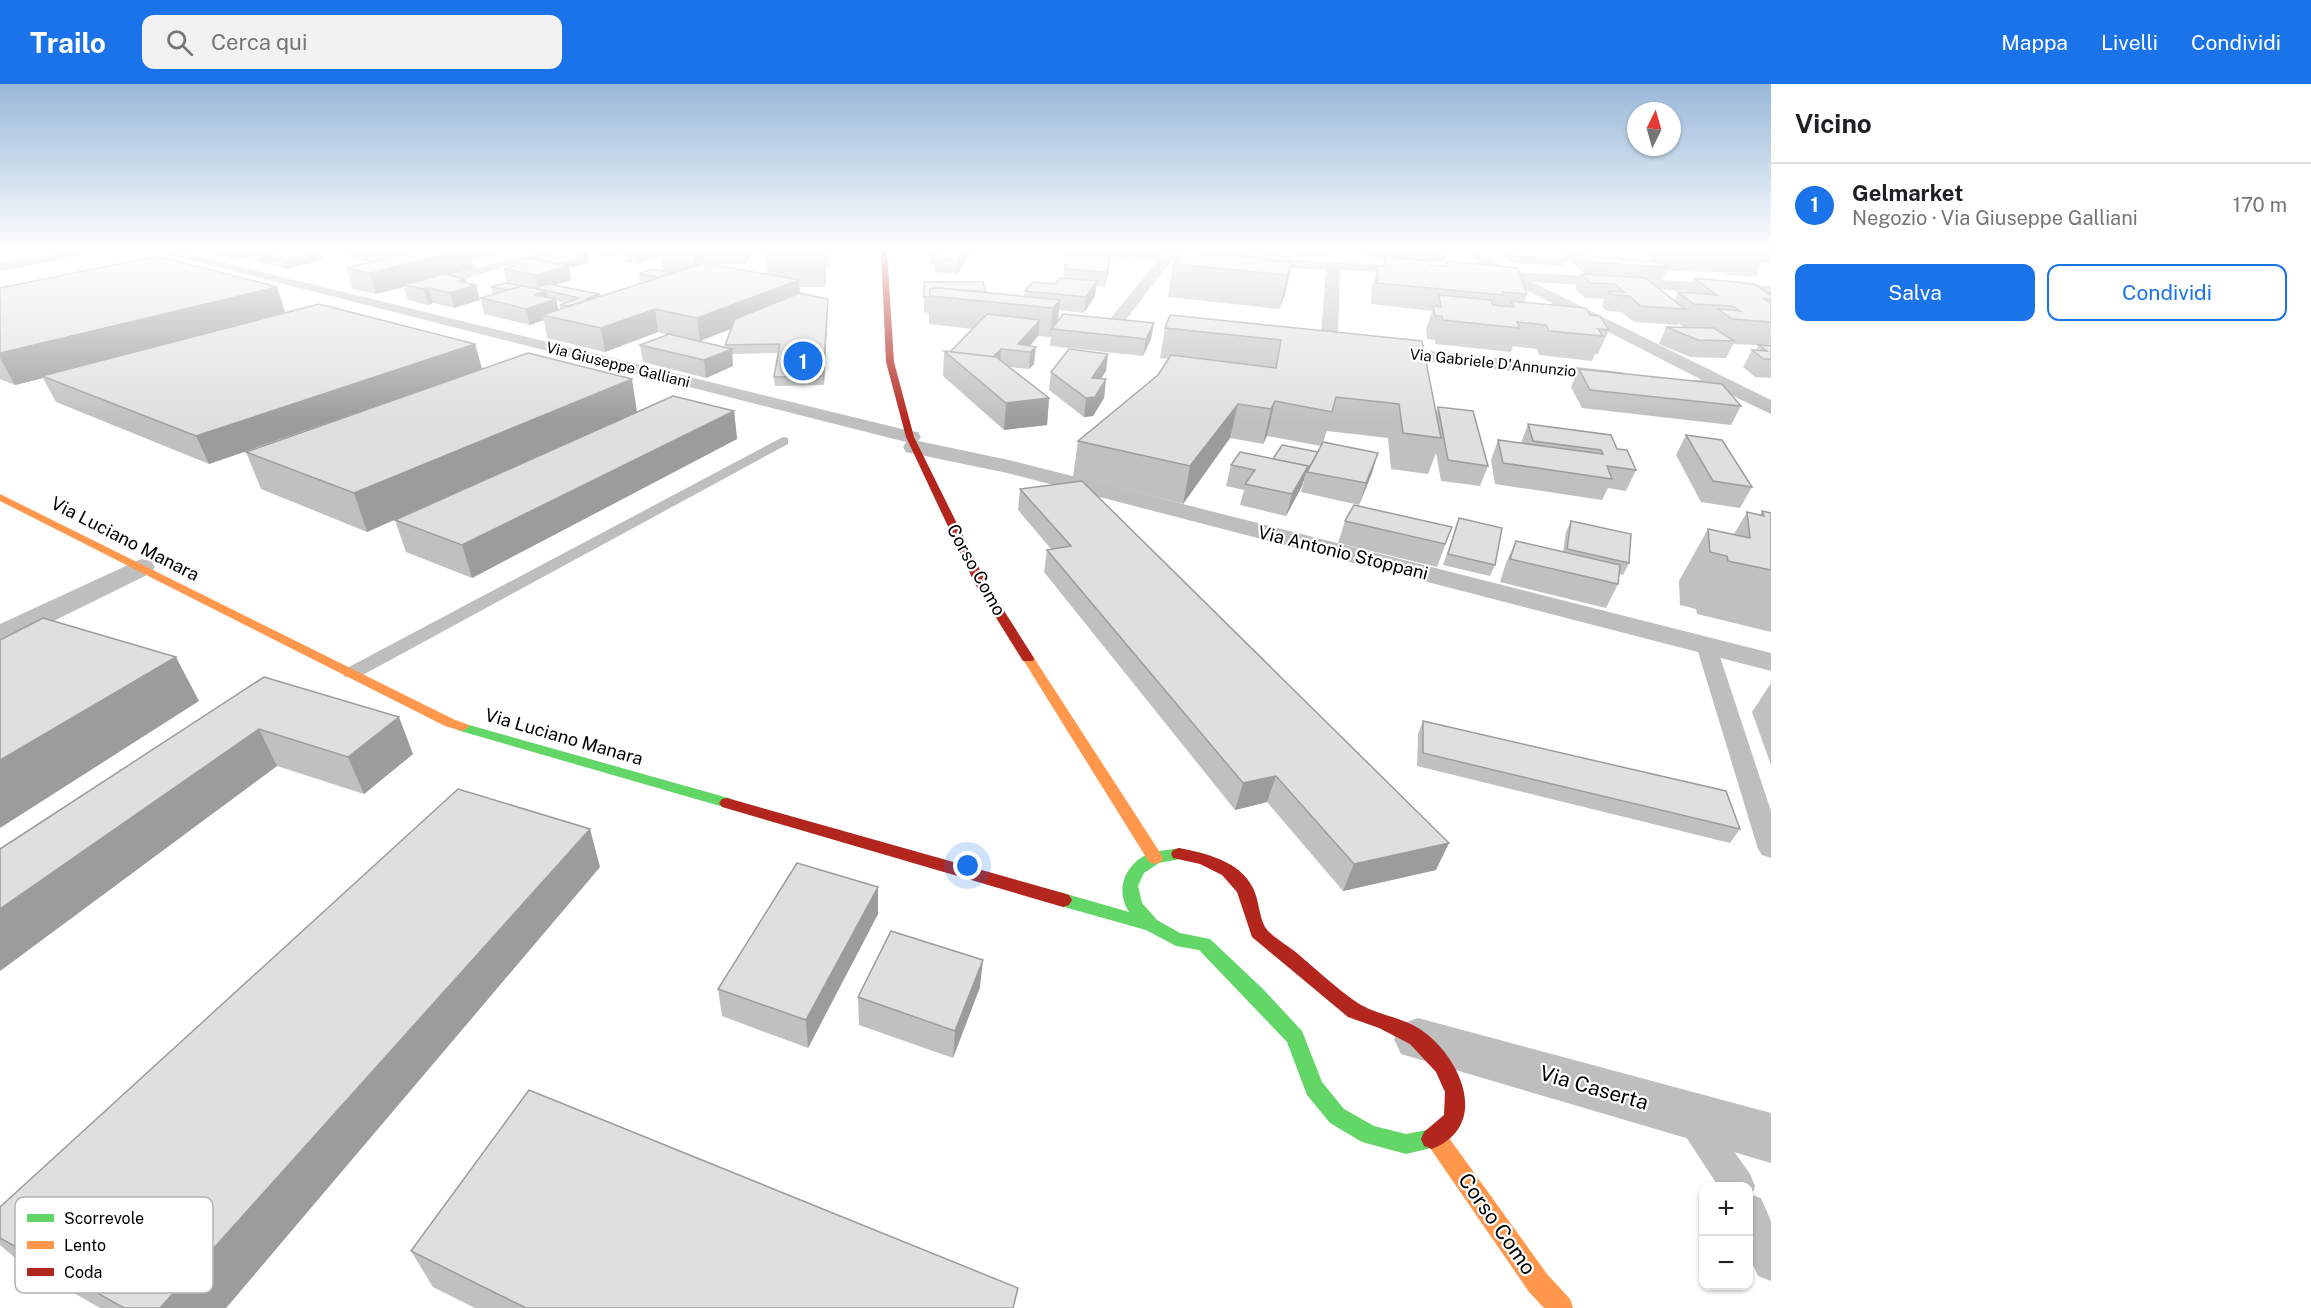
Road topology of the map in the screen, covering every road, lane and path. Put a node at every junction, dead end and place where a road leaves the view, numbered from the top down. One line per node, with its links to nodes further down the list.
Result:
1 (378, 306): 12 (street, Via Giuseppe Galliani)
2 (887, 306): 12 (main road, Corso Como)
3 (1128, 306): 6 (street)
4 (1331, 306): 7 (street, Via Gabriele D'Annunzio)
5 (1569, 306): 9 (street)
6 (1109, 330)
7 (1642, 380)
8 (1665, 383): 9 (street)
9 (1735, 390): 10 (street)
10 (1771, 408)
11 (783, 441): 18 (lane)
12 (912, 442): 16 (street, Via Antonio Stoppani); 20 (main road, Corso Como)
13 (0, 497): 14 (main road, Via Luciano Manara)
14 (141, 567): 15 (street); 18 (main road, Via Luciano Manara)
15 (0, 636)
16 (1706, 645): 17 (street, Via Antonio Stoppani); 19 (lane)
17 (1771, 662)
18 (352, 673): 21 (main road, Via Luciano Manara)
19 (1771, 849)
20 (1155, 858): 21 (main road); 22 (main road)
21 (1151, 925): 24 (main road)
22 (1417, 1038): 23 (street, Via Caserta); 24 (main road)
23 (1689, 1115): 25 (street, Via Caserta); 26 (lane)
24 (1436, 1138): 29 (main road, Corso Como)
25 (1771, 1138)
26 (1735, 1182)
27 (1753, 1220): 28 (lane)
28 (1771, 1263)
29 (1561, 1308)

